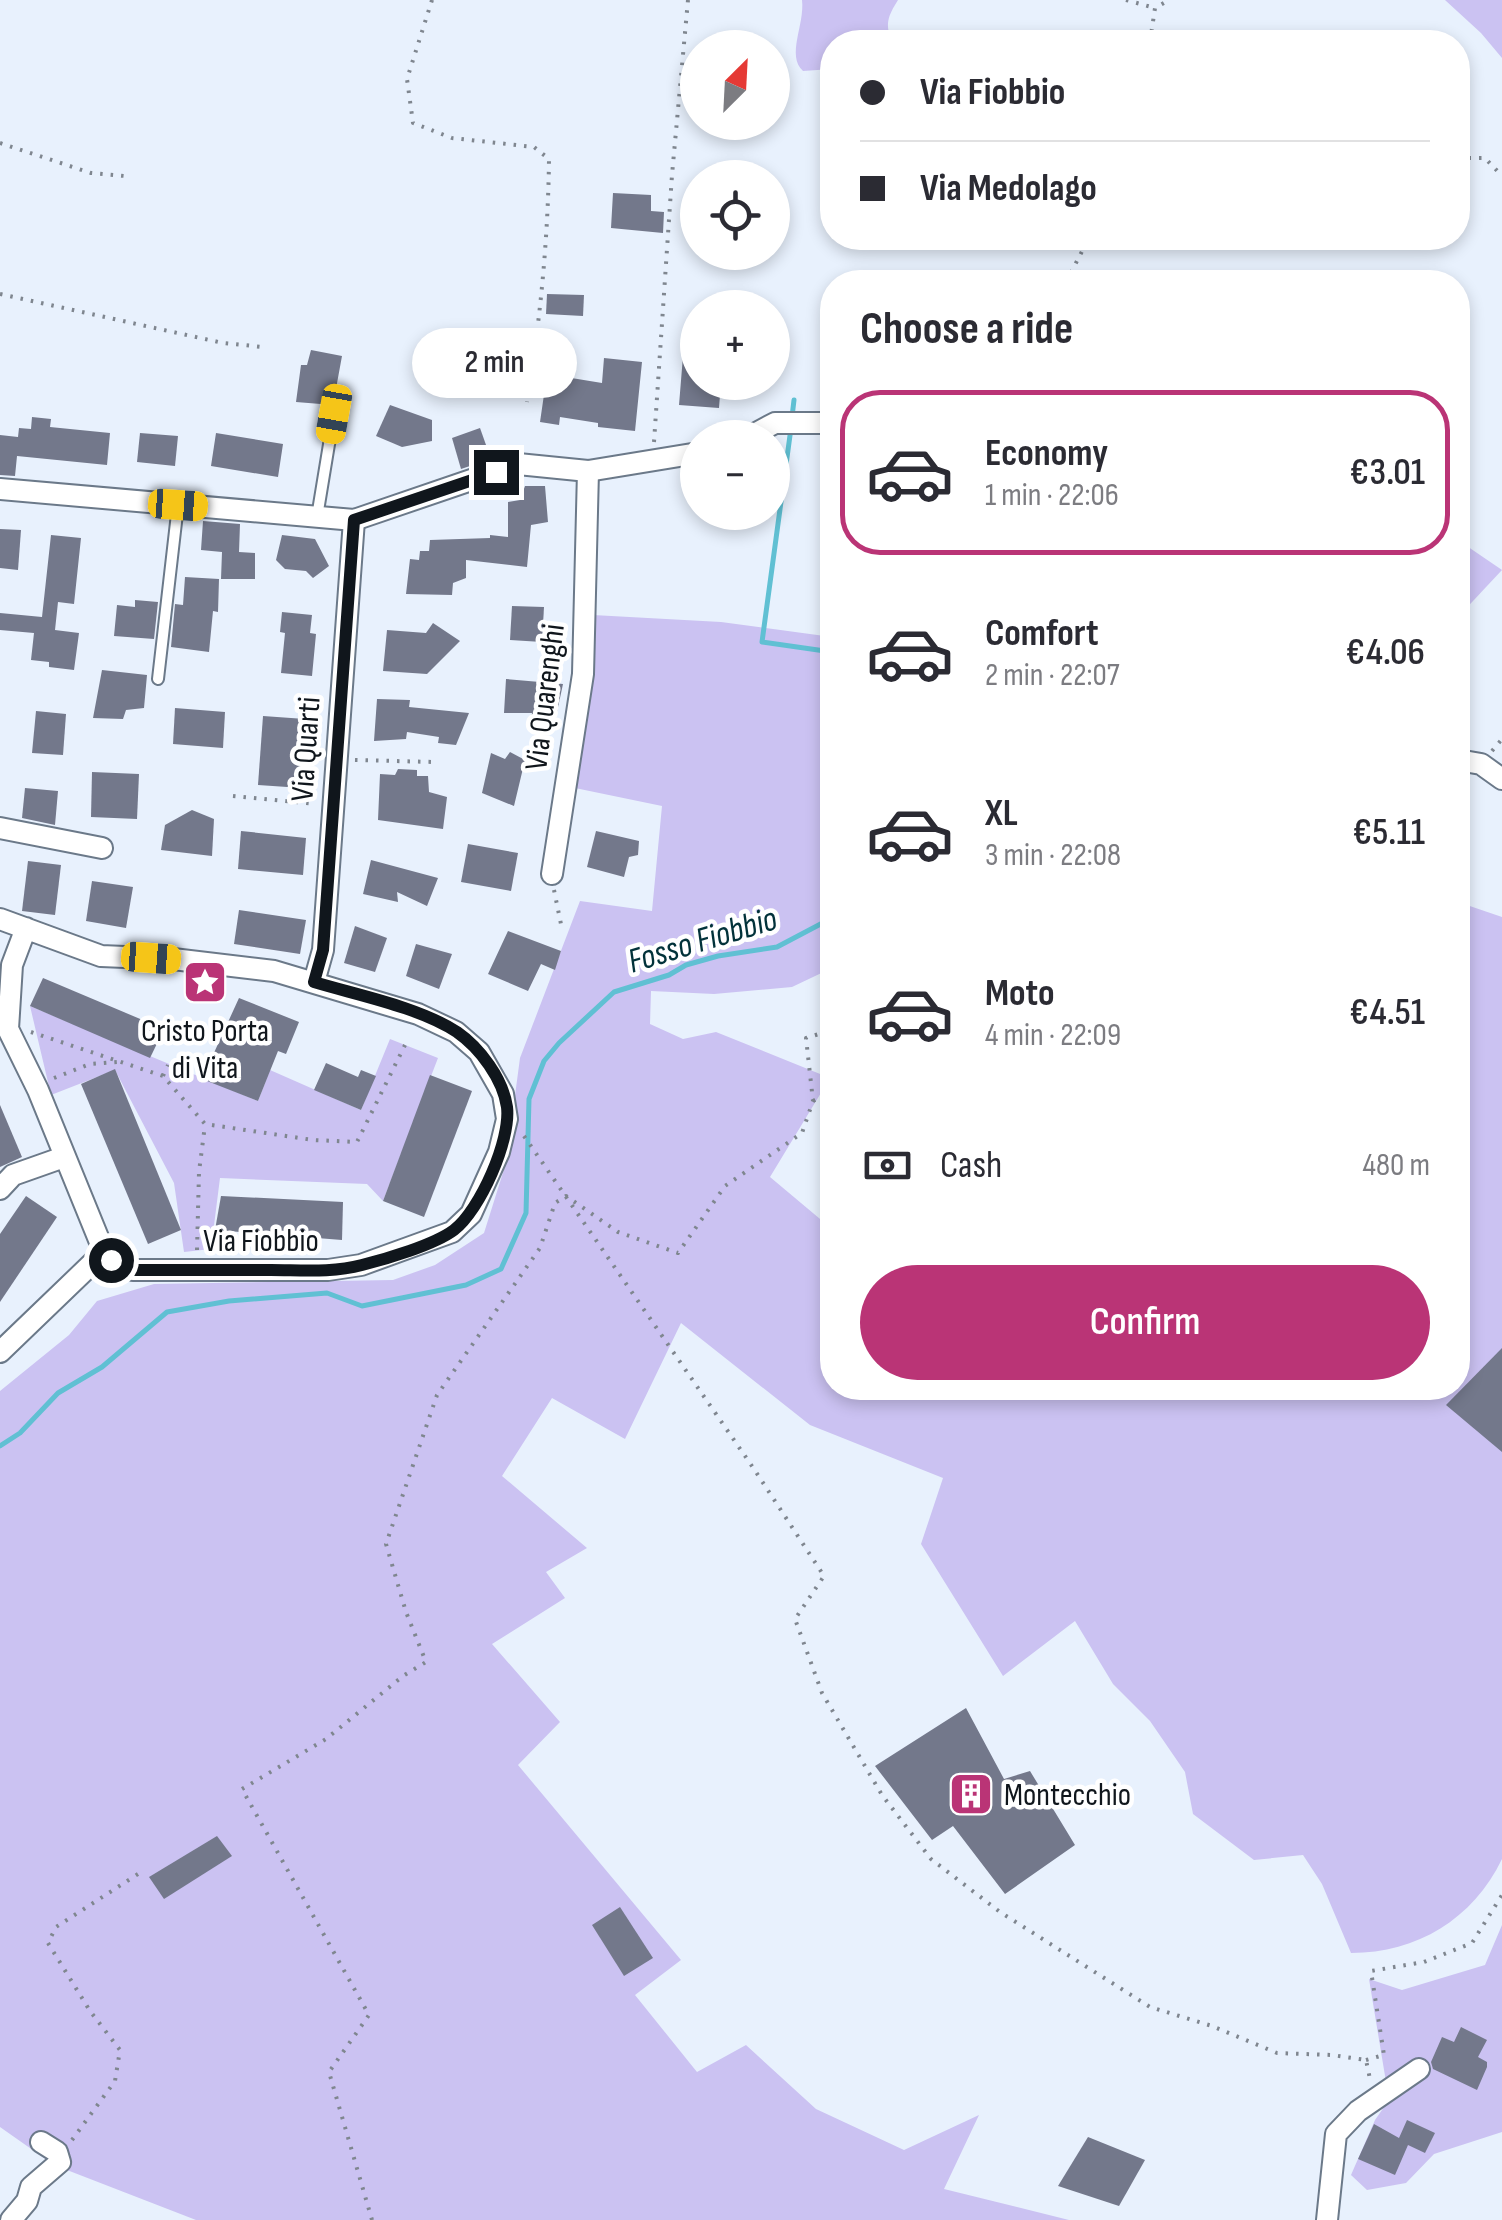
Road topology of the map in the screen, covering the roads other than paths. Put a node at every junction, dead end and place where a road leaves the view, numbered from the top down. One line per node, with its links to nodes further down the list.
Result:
1 (334, 414): 8 (lane)
2 (820, 422): 3 (street)
3 (790, 423)
4 (680, 456): 5 (street)
5 (588, 471): 9 (street); 15 (street, Via Quarenghi)
6 (0, 490): 7 (street)
7 (178, 505): 8 (street); 10 (lane)
8 (317, 516): 9 (street)
9 (354, 520): 18 (street, Via Quarti)
10 (158, 679)
11 (1470, 762): 12 (street)
12 (1502, 779)
13 (0, 828): 14 (street)
14 (102, 848)
15 (552, 874)
16 (0, 919): 17 (street)
17 (26, 928): 18 (street); 19 (street)
18 (314, 982): 21 (street, Via Fiobbio)
19 (64, 1157): 20 (street); 21 (street)
20 (0, 1188)
21 (104, 1252): 22 (street)
22 (0, 1352)
23 (1419, 2069): 26 (street)
24 (41, 2142): 25 (street)
25 (11, 2220)
26 (1327, 2220)

